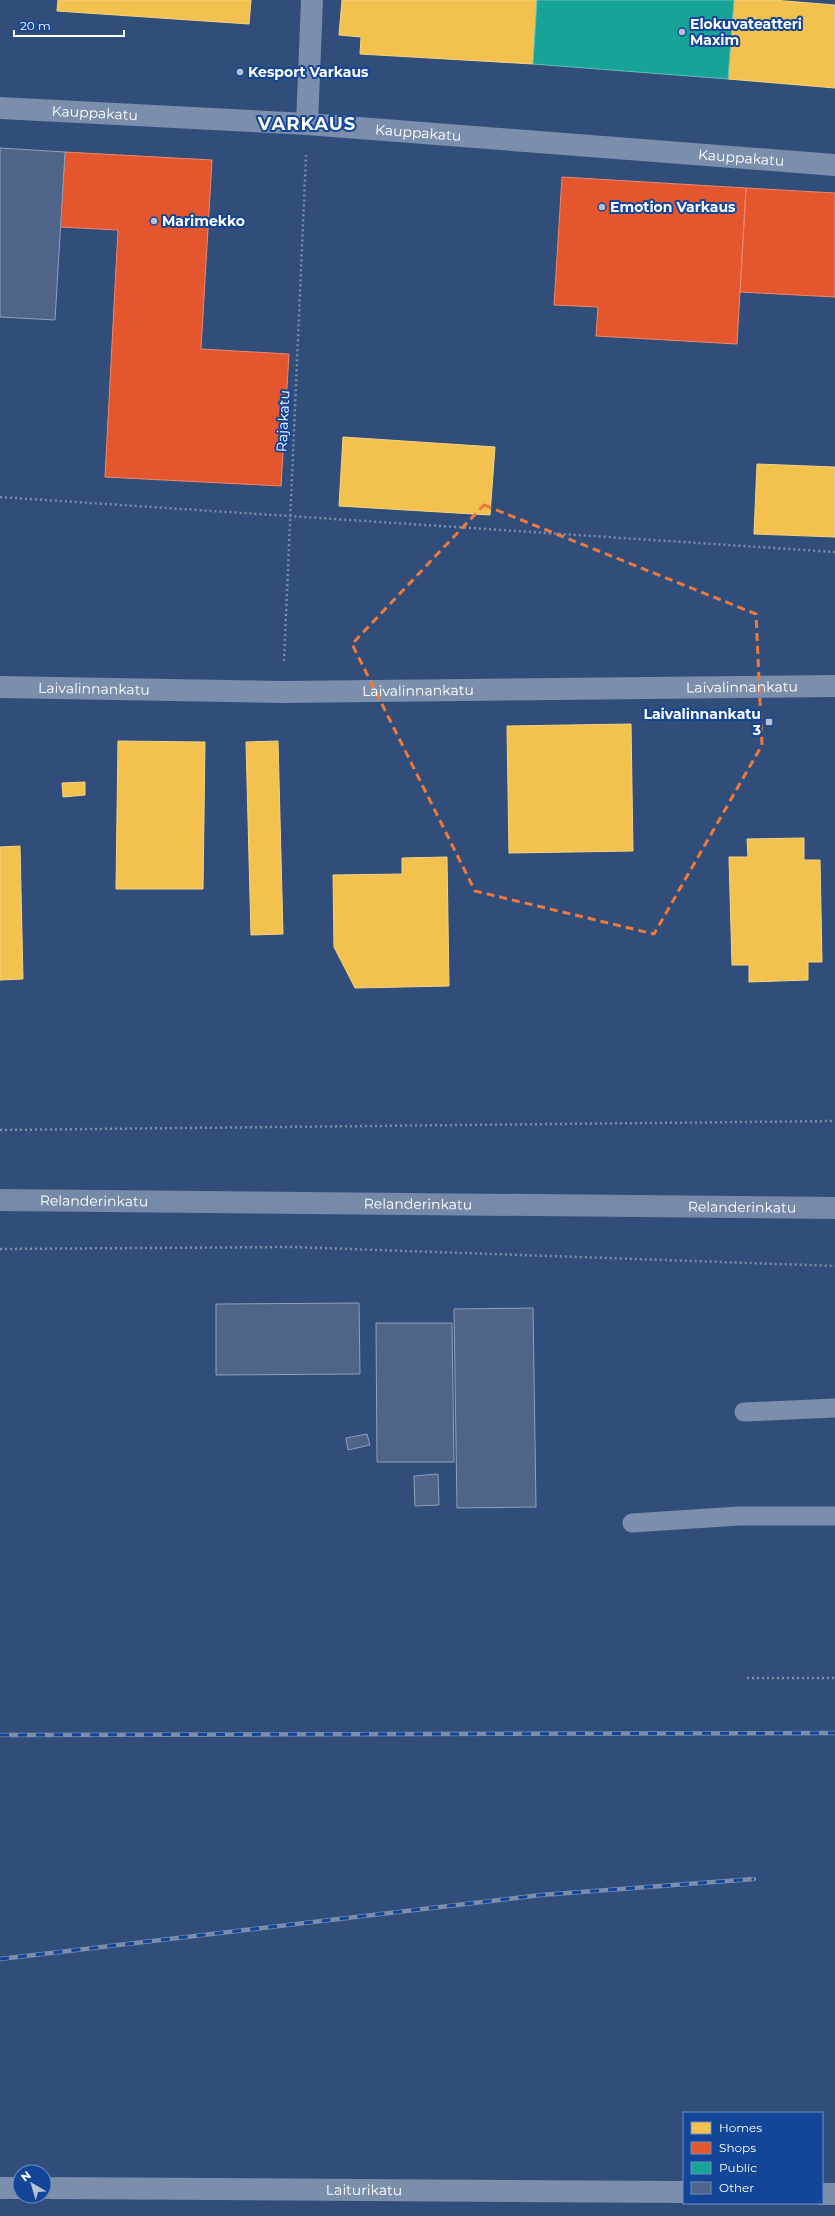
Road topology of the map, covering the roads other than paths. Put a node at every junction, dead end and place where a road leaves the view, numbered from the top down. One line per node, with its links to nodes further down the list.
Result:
1 (312, 0): 3 (street)
2 (0, 108): 3 (street, Kauppakatu)
3 (307, 124): 4 (street, Kauppakatu)
4 (835, 165)
5 (835, 686): 6 (street, Laivalinnankatu)
6 (0, 687)
7 (0, 1200): 8 (main road, Relanderinkatu)
8 (835, 1208)
9 (835, 1408): 10 (lane)
10 (744, 1412)
11 (835, 1516): 12 (lane)
12 (632, 1523)
13 (0, 2188): 14 (street)
14 (12, 2188)
15 (52, 2188): 16 (street, Laiturikatu)
16 (683, 2192)
17 (823, 2194): 18 (street)
18 (835, 2194)

